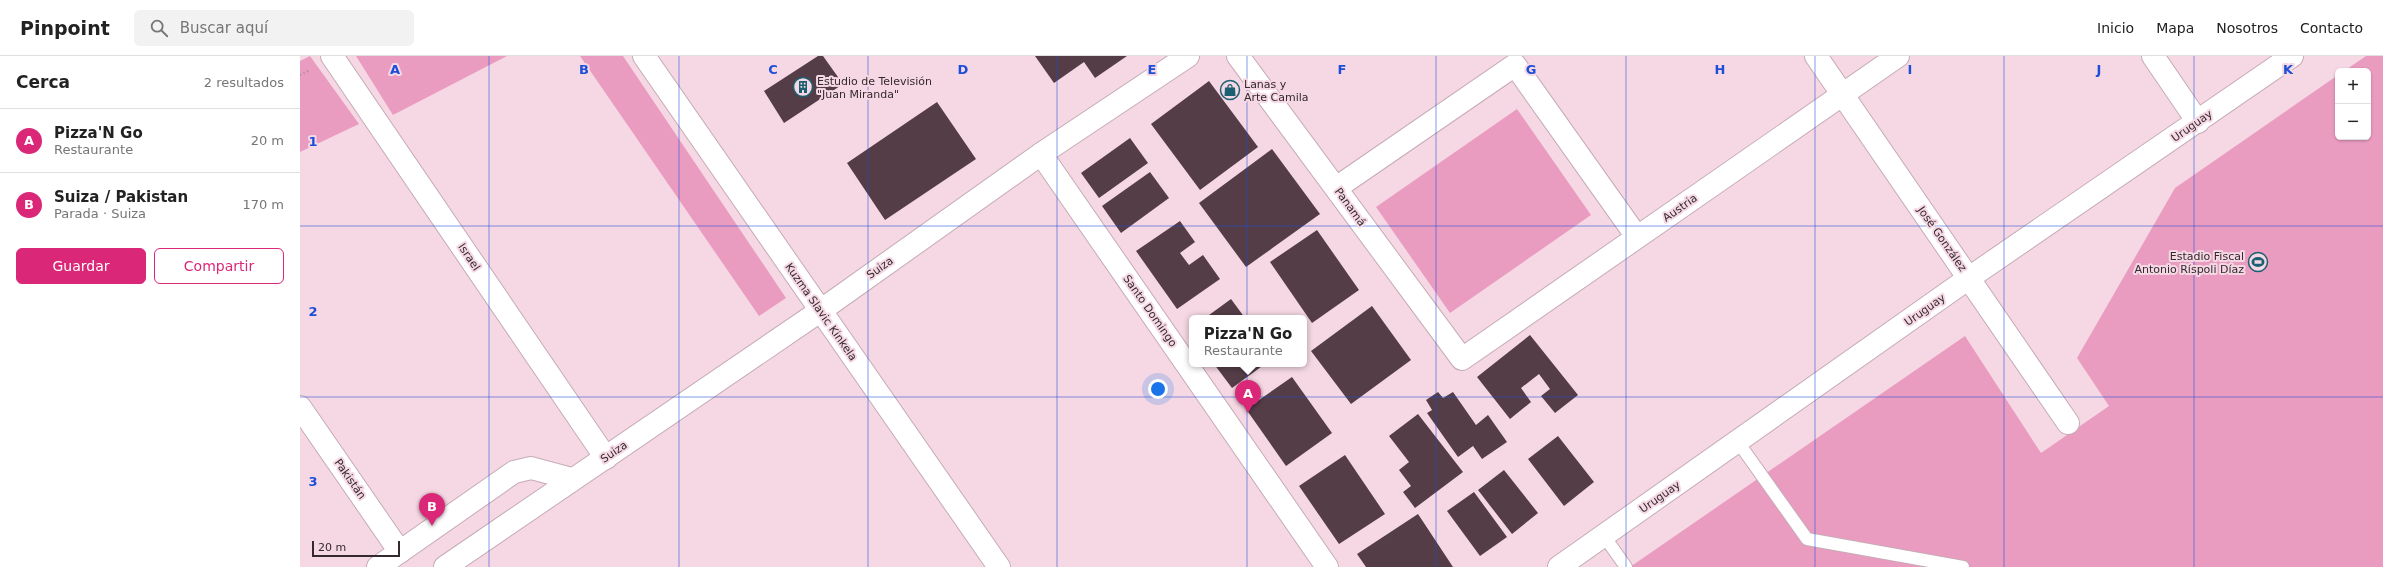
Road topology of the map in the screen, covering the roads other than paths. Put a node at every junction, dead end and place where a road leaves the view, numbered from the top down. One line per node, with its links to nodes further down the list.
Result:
1 (332, 56): 20 (street, Israel)
2 (644, 56): 15 (street, Kuzma Slavic Kinkela)
3 (1188, 56): 11 (street, Suiza)
4 (1238, 56): 12 (street, Panamá)
5 (1816, 56): 9 (street, José González)
6 (1898, 56): 9 (street, Austria)
7 (2153, 56): 10 (street)
8 (2292, 56): 10 (street, Uruguay)
9 (1842, 95): 13 (street, Austria); 14 (street, José González)
10 (2198, 122): 14 (street, Uruguay)
11 (1041, 154): 15 (street, Suiza); 27 (street, Santo Domingo)
12 (1336, 188): 13 (street); 16 (street, Panamá)
13 (1637, 237): 16 (street, Austria)
14 (1969, 278): 18 (street, José González); 19 (street, Uruguay)
15 (820, 311): 20 (street, Suiza); 26 (street, Kuzma Slavic Kinkela)
16 (1462, 359)
17 (300, 407): 23 (street, Pakistán)
18 (2068, 423)
19 (1738, 442): 22 (street, Uruguay); 30 (lane)
20 (606, 458): 21 (street, Suiza)
21 (572, 479): 23 (street); 25 (street, Suiza)
22 (1604, 536): 28 (street, Uruguay); 29 (lane)
23 (400, 552): 24 (street)
24 (378, 567)
25 (445, 567)
26 (999, 567)
27 (1327, 567)
28 (1559, 567)
29 (1626, 567)
30 (1963, 567)

